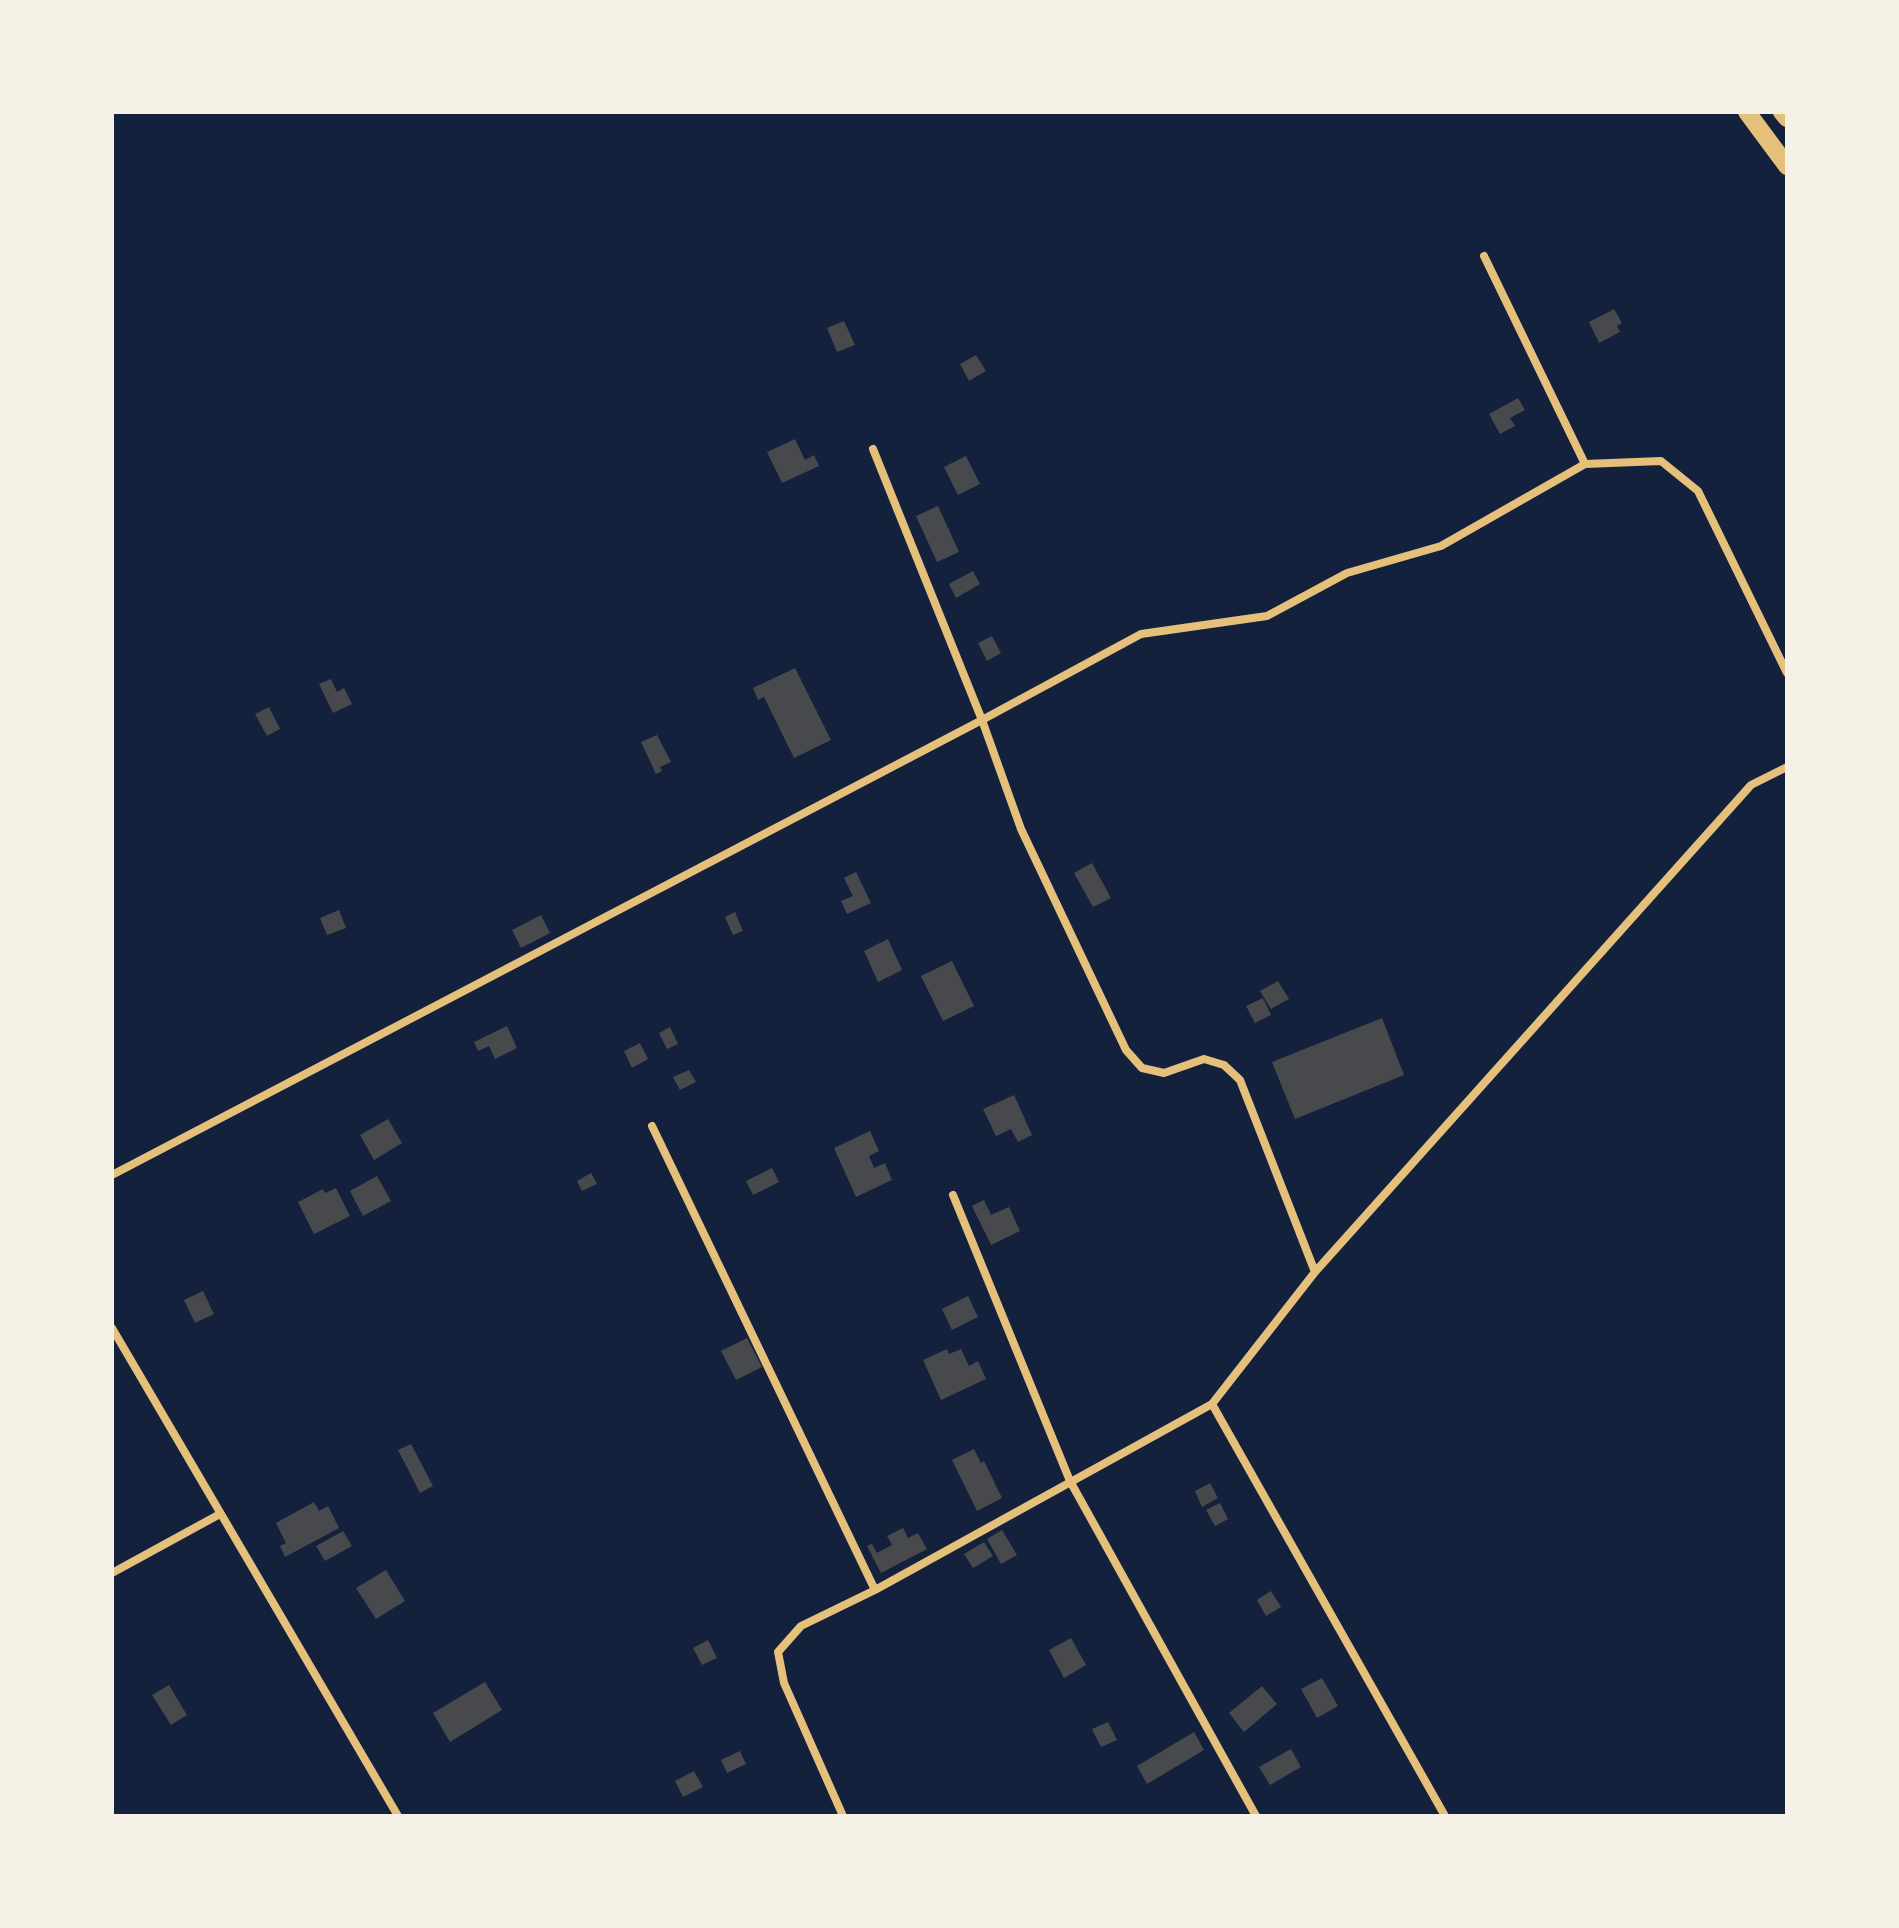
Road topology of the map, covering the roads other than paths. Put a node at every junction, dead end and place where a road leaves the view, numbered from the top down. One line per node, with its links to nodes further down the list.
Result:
1 (1747, 112): 4 (main road)
2 (1782, 112): 3 (main road)
3 (1787, 118)
4 (1787, 166)
5 (1484, 256): 7 (street)
6 (873, 449): 9 (street)
7 (1585, 464): 8 (street); 9 (street)
8 (1787, 673)
9 (982, 720): 12 (street); 14 (street)
10 (1787, 767): 14 (street)
11 (652, 1126): 20 (street)
12 (112, 1175)
13 (953, 1195): 17 (street)
14 (1315, 1272): 16 (street)
15 (112, 1328): 18 (street)
16 (1212, 1404): 17 (street); 24 (street)
17 (1070, 1481): 20 (street); 23 (street)
18 (220, 1514): 19 (street); 21 (street)
19 (112, 1573)
20 (875, 1590): 22 (street)
21 (398, 1816)
22 (843, 1816)
23 (1256, 1816)
24 (1445, 1816)

